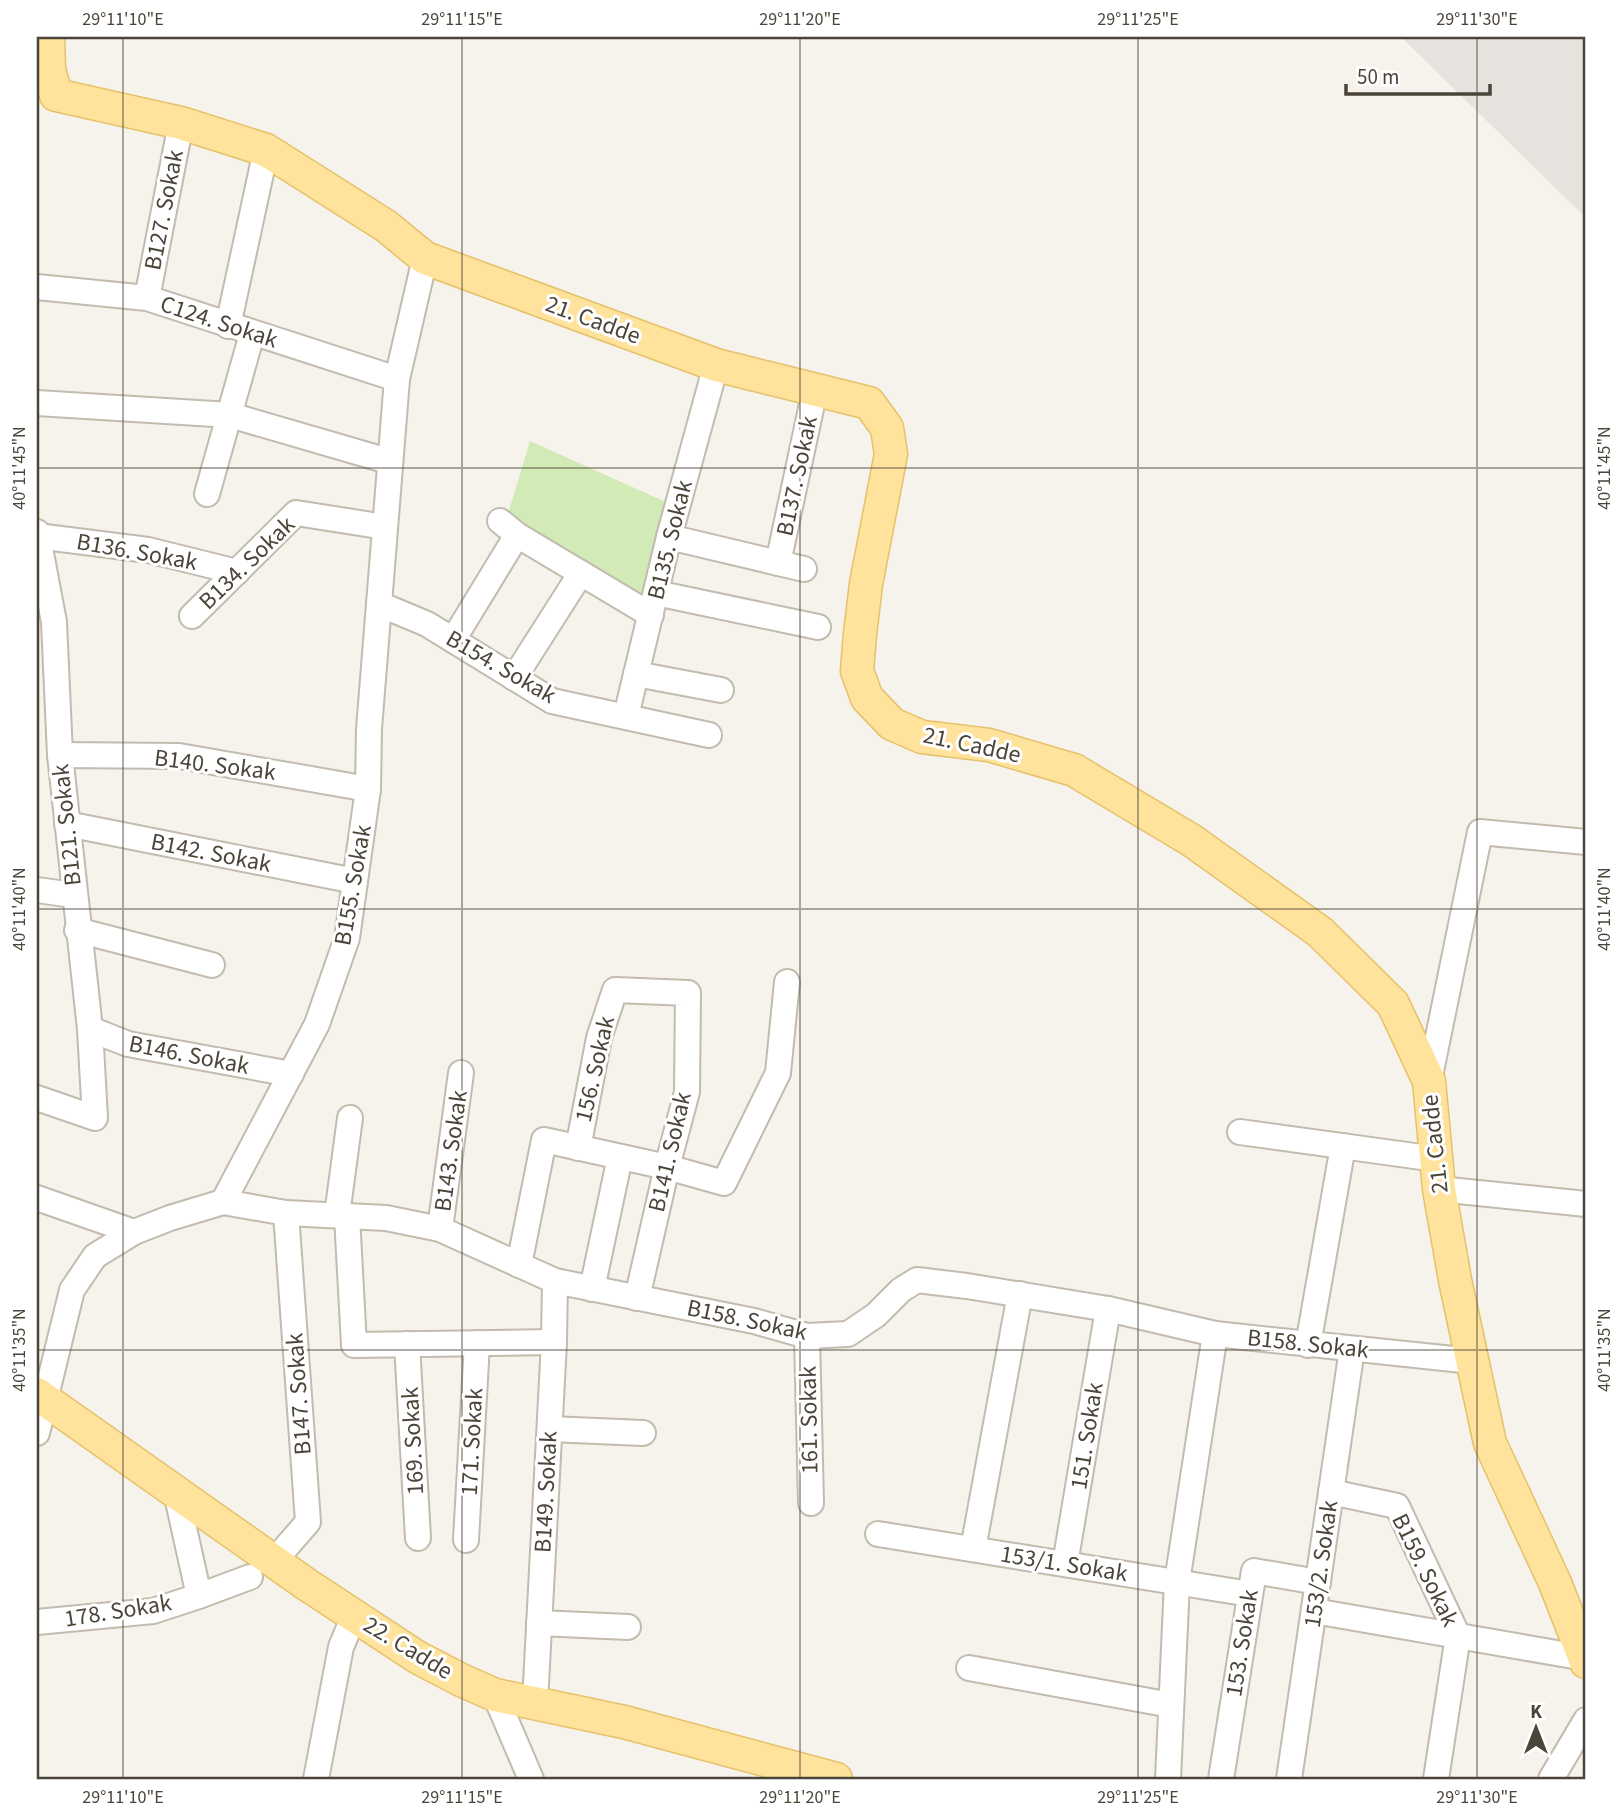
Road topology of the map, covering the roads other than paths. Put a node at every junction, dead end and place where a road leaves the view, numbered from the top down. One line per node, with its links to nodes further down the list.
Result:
1 (48, 37): 2 (main road, 21. Cadde)
2 (46, 96): 3 (main road, 21. Cadde)
3 (181, 122): 4 (main road, 21. Cadde); 7 (street, B127. Sokak)
4 (266, 150): 5 (main road, 21. Cadde); 8 (street)
5 (425, 258): 9 (main road, 21. Cadde); 10 (street, B155. Sokak)
6 (37, 287): 7 (street, C124. Sokak)
7 (147, 298): 8 (street, C124. Sokak)
8 (240, 330): 10 (street, C124. Sokak); 13 (street)
9 (716, 365): 11 (main road, 21. Cadde); 18 (street, B135. Sokak)
10 (397, 379): 14 (street, B155. Sokak)
11 (815, 390): 19 (street, B137. Sokak); 47 (main road, 21. Cadde)
12 (37, 403): 13 (street)
13 (230, 415): 14 (street); 15 (street)
14 (388, 461): 16 (street, B155. Sokak)
15 (207, 494)
16 (385, 527): 21 (street, B134. Sokak); 23 (street, B155. Sokak)
17 (37, 534): 21 (street, B136. Sokak); 33 (street, B121. Sokak)
18 (669, 537): 19 (street); 24 (street, B135. Sokak)
19 (778, 563): 20 (street)
20 (804, 569)
21 (237, 572): 25 (street, B134. Sokak)
22 (582, 573): 24 (street); 27 (street); 29 (street)
23 (379, 604): 27 (street, B154. Sokak); 34 (street, B155. Sokak)
24 (654, 604): 26 (street); 28 (street, B135. Sokak)
25 (192, 616)
26 (818, 627)
27 (453, 640): 29 (street, B154. Sokak)
28 (636, 674): 30 (street); 31 (street, B135. Sokak)
29 (514, 678): 31 (street, B154. Sokak)
30 (720, 690)
31 (626, 716): 32 (street, B154. Sokak)
32 (709, 735)
33 (60, 755): 34 (street, B140. Sokak); 35 (street, B121. Sokak)
34 (368, 789): 37 (street, B155. Sokak)
35 (67, 824): 37 (street, B142. Sokak); 39 (street, B121. Sokak)
36 (1586, 842): 47 (street)
37 (355, 881): 46 (street, B155. Sokak)
38 (37, 890): 39 (street)
39 (73, 895): 40 (street, B121. Sokak)
40 (77, 930): 41 (street); 44 (street, B121. Sokak)
41 (212, 965)
42 (787, 982): 54 (street, 156. Sokak)
43 (615, 990): 52 (street, 156. Sokak); 54 (street, B141. Sokak)
44 (90, 1029): 46 (street, B146. Sokak); 48 (street, B121. Sokak)
45 (461, 1073): 61 (street, B143. Sokak)
46 (291, 1074): 57 (street, B155. Sokak)
47 (1429, 1081): 55 (main road, 21. Cadde)
48 (37, 1098)
49 (350, 1118): 60 (street)
50 (1240, 1132): 51 (street)
51 (1343, 1146): 55 (street); 74 (street)
52 (578, 1148): 53 (street, 156. Sokak); 63 (street, 156. Sokak)
53 (620, 1157): 54 (street, 156. Sokak); 65 (street)
54 (667, 1167): 67 (street, B141. Sokak)
55 (1438, 1174): 58 (street); 76 (main road, 21. Cadde)
56 (37, 1198): 62 (street)
57 (223, 1202): 59 (street, B158. Sokak); 62 (street)
58 (1586, 1204)
59 (286, 1213): 60 (street, B158. Sokak); 89 (street, B147. Sokak)
60 (342, 1216): 61 (street, B158. Sokak); 73 (street)
61 (440, 1229): 63 (street, B158. Sokak)
62 (134, 1231): 77 (street)
63 (519, 1265): 64 (street, B158. Sokak)
64 (555, 1281): 65 (street, B158. Sokak); 71 (street, B149. Sokak)
65 (592, 1289): 67 (street, B158. Sokak)
66 (1020, 1294): 68 (street, B158. Sokak); 70 (street, B158. Sokak); 87 (street)
67 (637, 1298): 70 (street, B158. Sokak)
68 (1108, 1309): 69 (street, B158. Sokak); 88 (street, 151. Sokak)
69 (1215, 1334): 74 (street, B158. Sokak); 90 (street)
70 (807, 1336): 83 (street, 161. Sokak)
71 (554, 1342): 72 (street); 78 (street, B149. Sokak)
72 (477, 1343): 73 (street); 86 (street, 171. Sokak)
73 (407, 1344): 85 (street, 169. Sokak)
74 (1308, 1345): 75 (street, B158. Sokak)
75 (1352, 1349): 76 (street, B158. Sokak); 82 (street, 153/2. Sokak)
76 (1472, 1361): 100 (main road, 21. Cadde)
77 (42, 1397): 79 (street); 81 (main road, 22. Cadde)
78 (550, 1429): 80 (street); 97 (street, B149. Sokak)
79 (37, 1433)
80 (643, 1433)
81 (176, 1492): 89 (main road, 22. Cadde); 93 (street, 178. Sokak)
82 (1331, 1492): 91 (street, 153/2. Sokak); 99 (street, B159. Sokak)
83 (811, 1503)
84 (878, 1534): 87 (street, 153/1. Sokak)
85 (418, 1538)
86 (466, 1540)
87 (973, 1549): 88 (street, 153/1. Sokak)
88 (1065, 1564): 90 (street, 153/1. Sokak)
89 (262, 1569): 93 (street, 178. Sokak); 95 (main road, 22. Cadde)
90 (1177, 1582): 92 (street, 153/1. Sokak); 104 (street)
91 (1318, 1582): 92 (street, 153. Sokak); 94 (street, 153/2. Sokak)
92 (1250, 1594): 110 (street, 153. Sokak)
93 (199, 1596): 96 (street, 178. Sokak)
94 (1314, 1611): 99 (street); 111 (street, 153/2. Sokak)
95 (354, 1616): 102 (main road, 22. Cadde); 107 (street)
96 (37, 1622)
97 (539, 1623): 98 (street); 103 (street, B149. Sokak)
98 (628, 1627)
99 (1458, 1636): 100 (street); 112 (street, B159. Sokak)
100 (1586, 1659)
101 (968, 1668): 104 (street)
102 (495, 1695): 103 (main road, 22. Cadde); 108 (street)
103 (535, 1703): 106 (main road, 22. Cadde)
104 (1171, 1704): 109 (street)
105 (1586, 1720): 113 (street)
106 (816, 1777)
107 (316, 1779)
108 (531, 1779)
109 (1168, 1779)
110 (1221, 1779)
111 (1289, 1779)
112 (1436, 1779)
113 (1551, 1779)

